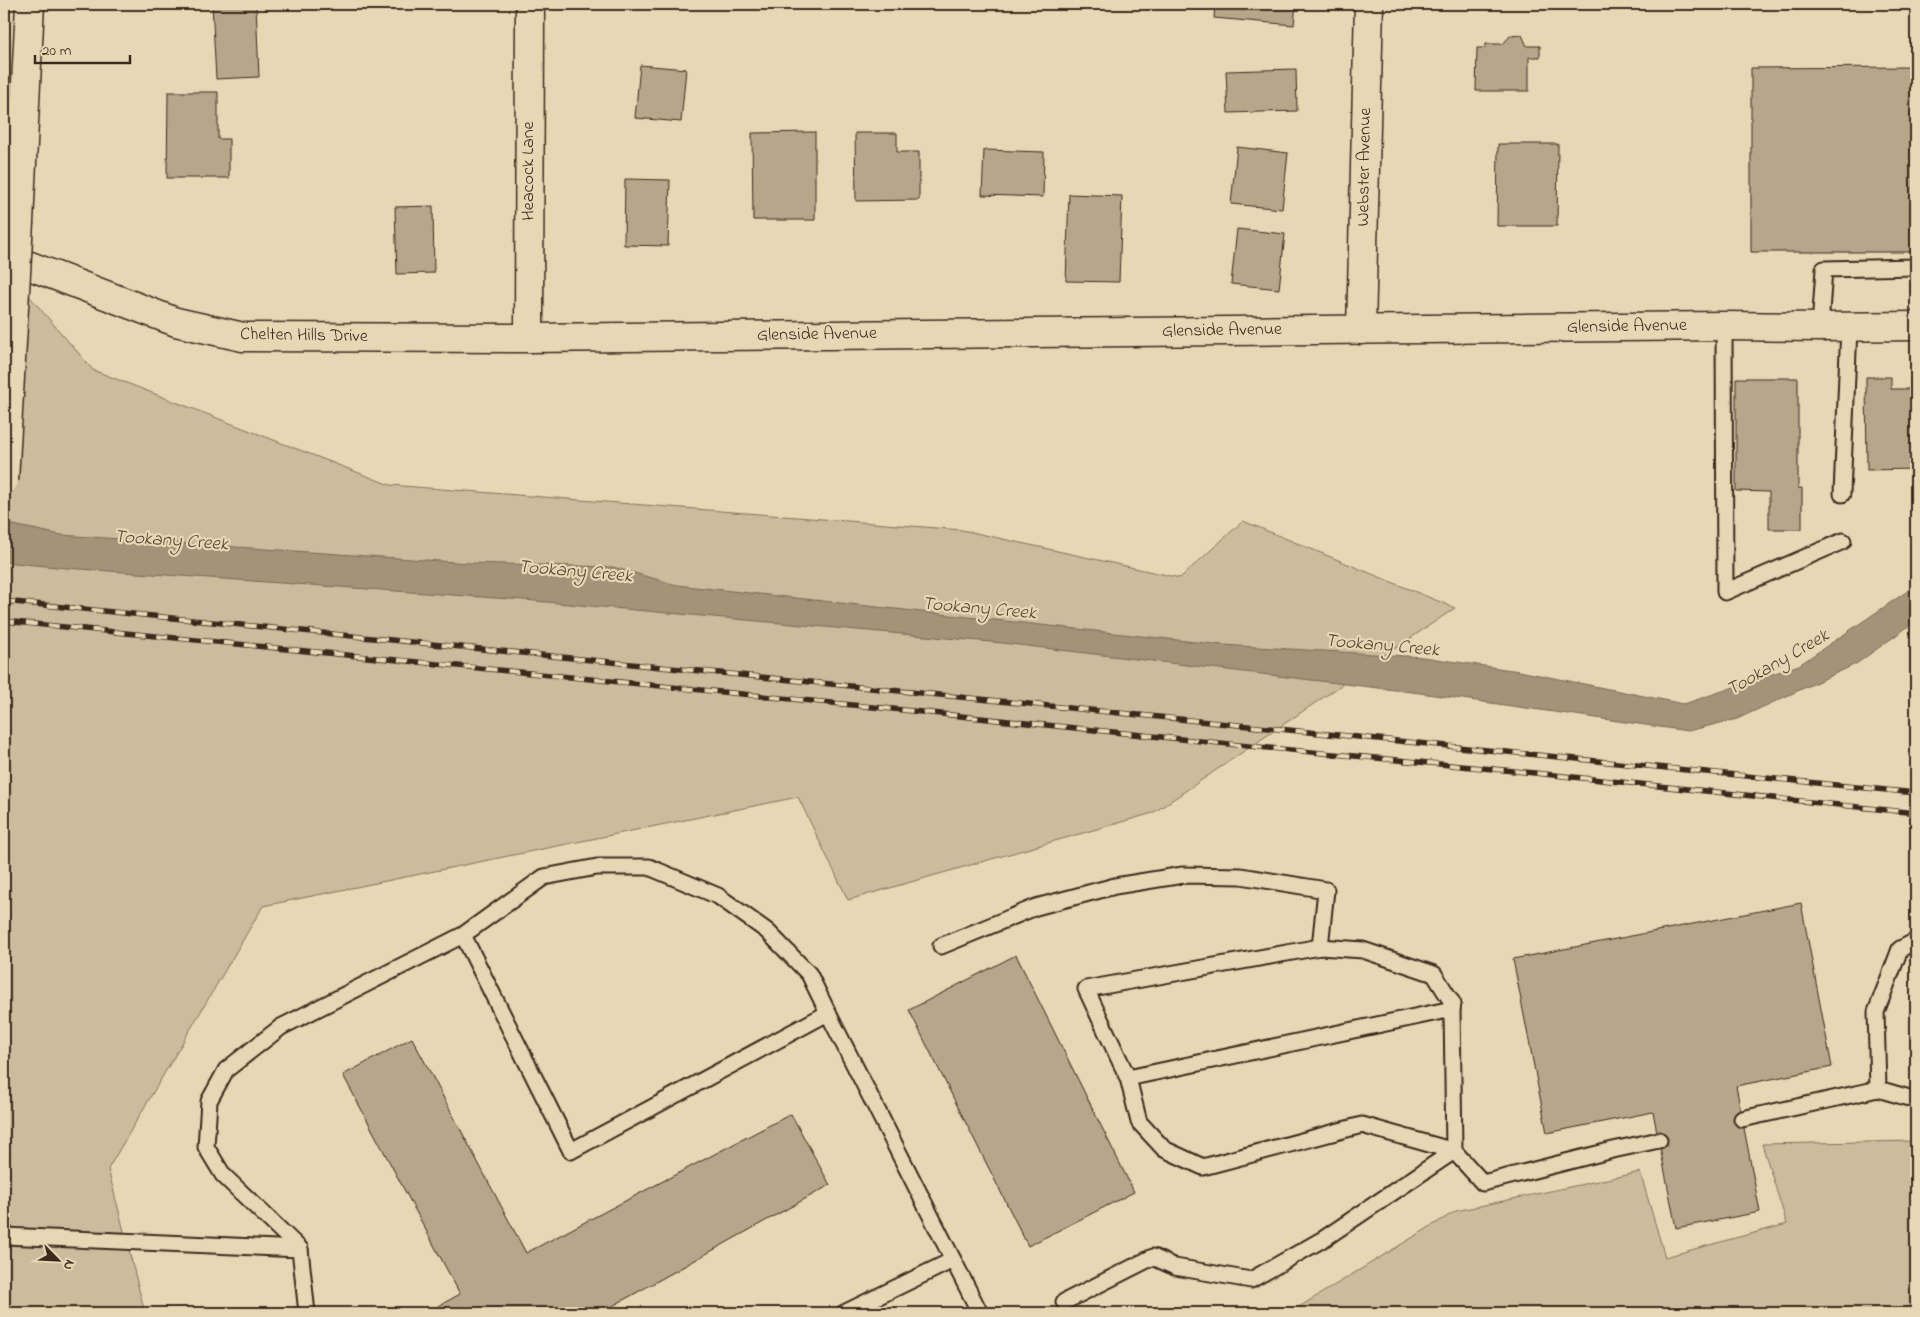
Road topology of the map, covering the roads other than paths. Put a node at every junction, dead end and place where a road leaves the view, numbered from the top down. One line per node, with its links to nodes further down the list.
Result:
1 (30, 4): 12 (street, bridge)
2 (530, 4): 11 (street, Heacock Lane)
3 (1369, 4): 10 (street, Webster Avenue)
4 (4, 256): 11 (street, Chelten Hills Drive)
5 (1916, 267): 8 (lane)
6 (1724, 326): 8 (street, Glenside Avenue); 10 (street, Glenside Avenue); 14 (lane)
7 (1916, 326): 9 (street, Glenside Avenue)
8 (1820, 327): 9 (street, Glenside Avenue)
9 (1849, 327): 13 (lane)
10 (1361, 330): 11 (street, Glenside Avenue)
11 (529, 338)
12 (4, 480)
13 (1842, 494)
14 (1843, 542)
15 (463, 935): 20 (lane); 20 (lane); 28 (lane)
16 (1916, 941): 22 (lane)
17 (941, 946): 18 (lane)
18 (1320, 947): 19 (lane); 21 (lane)
19 (1452, 1009): 21 (lane); 26 (lane)
20 (828, 1013): 29 (lane)
21 (1128, 1078): 26 (lane)
22 (1878, 1089): 23 (lane); 24 (lane)
23 (1916, 1100)
24 (1742, 1119)
25 (1659, 1140): 26 (lane)
26 (1454, 1150): 30 (lane)
27 (4, 1236): 28 (lane)
28 (300, 1249): 31 (lane)
29 (953, 1260): 32 (lane); 33 (lane)
30 (1064, 1302)
31 (307, 1313)
32 (844, 1313)
33 (980, 1313)

